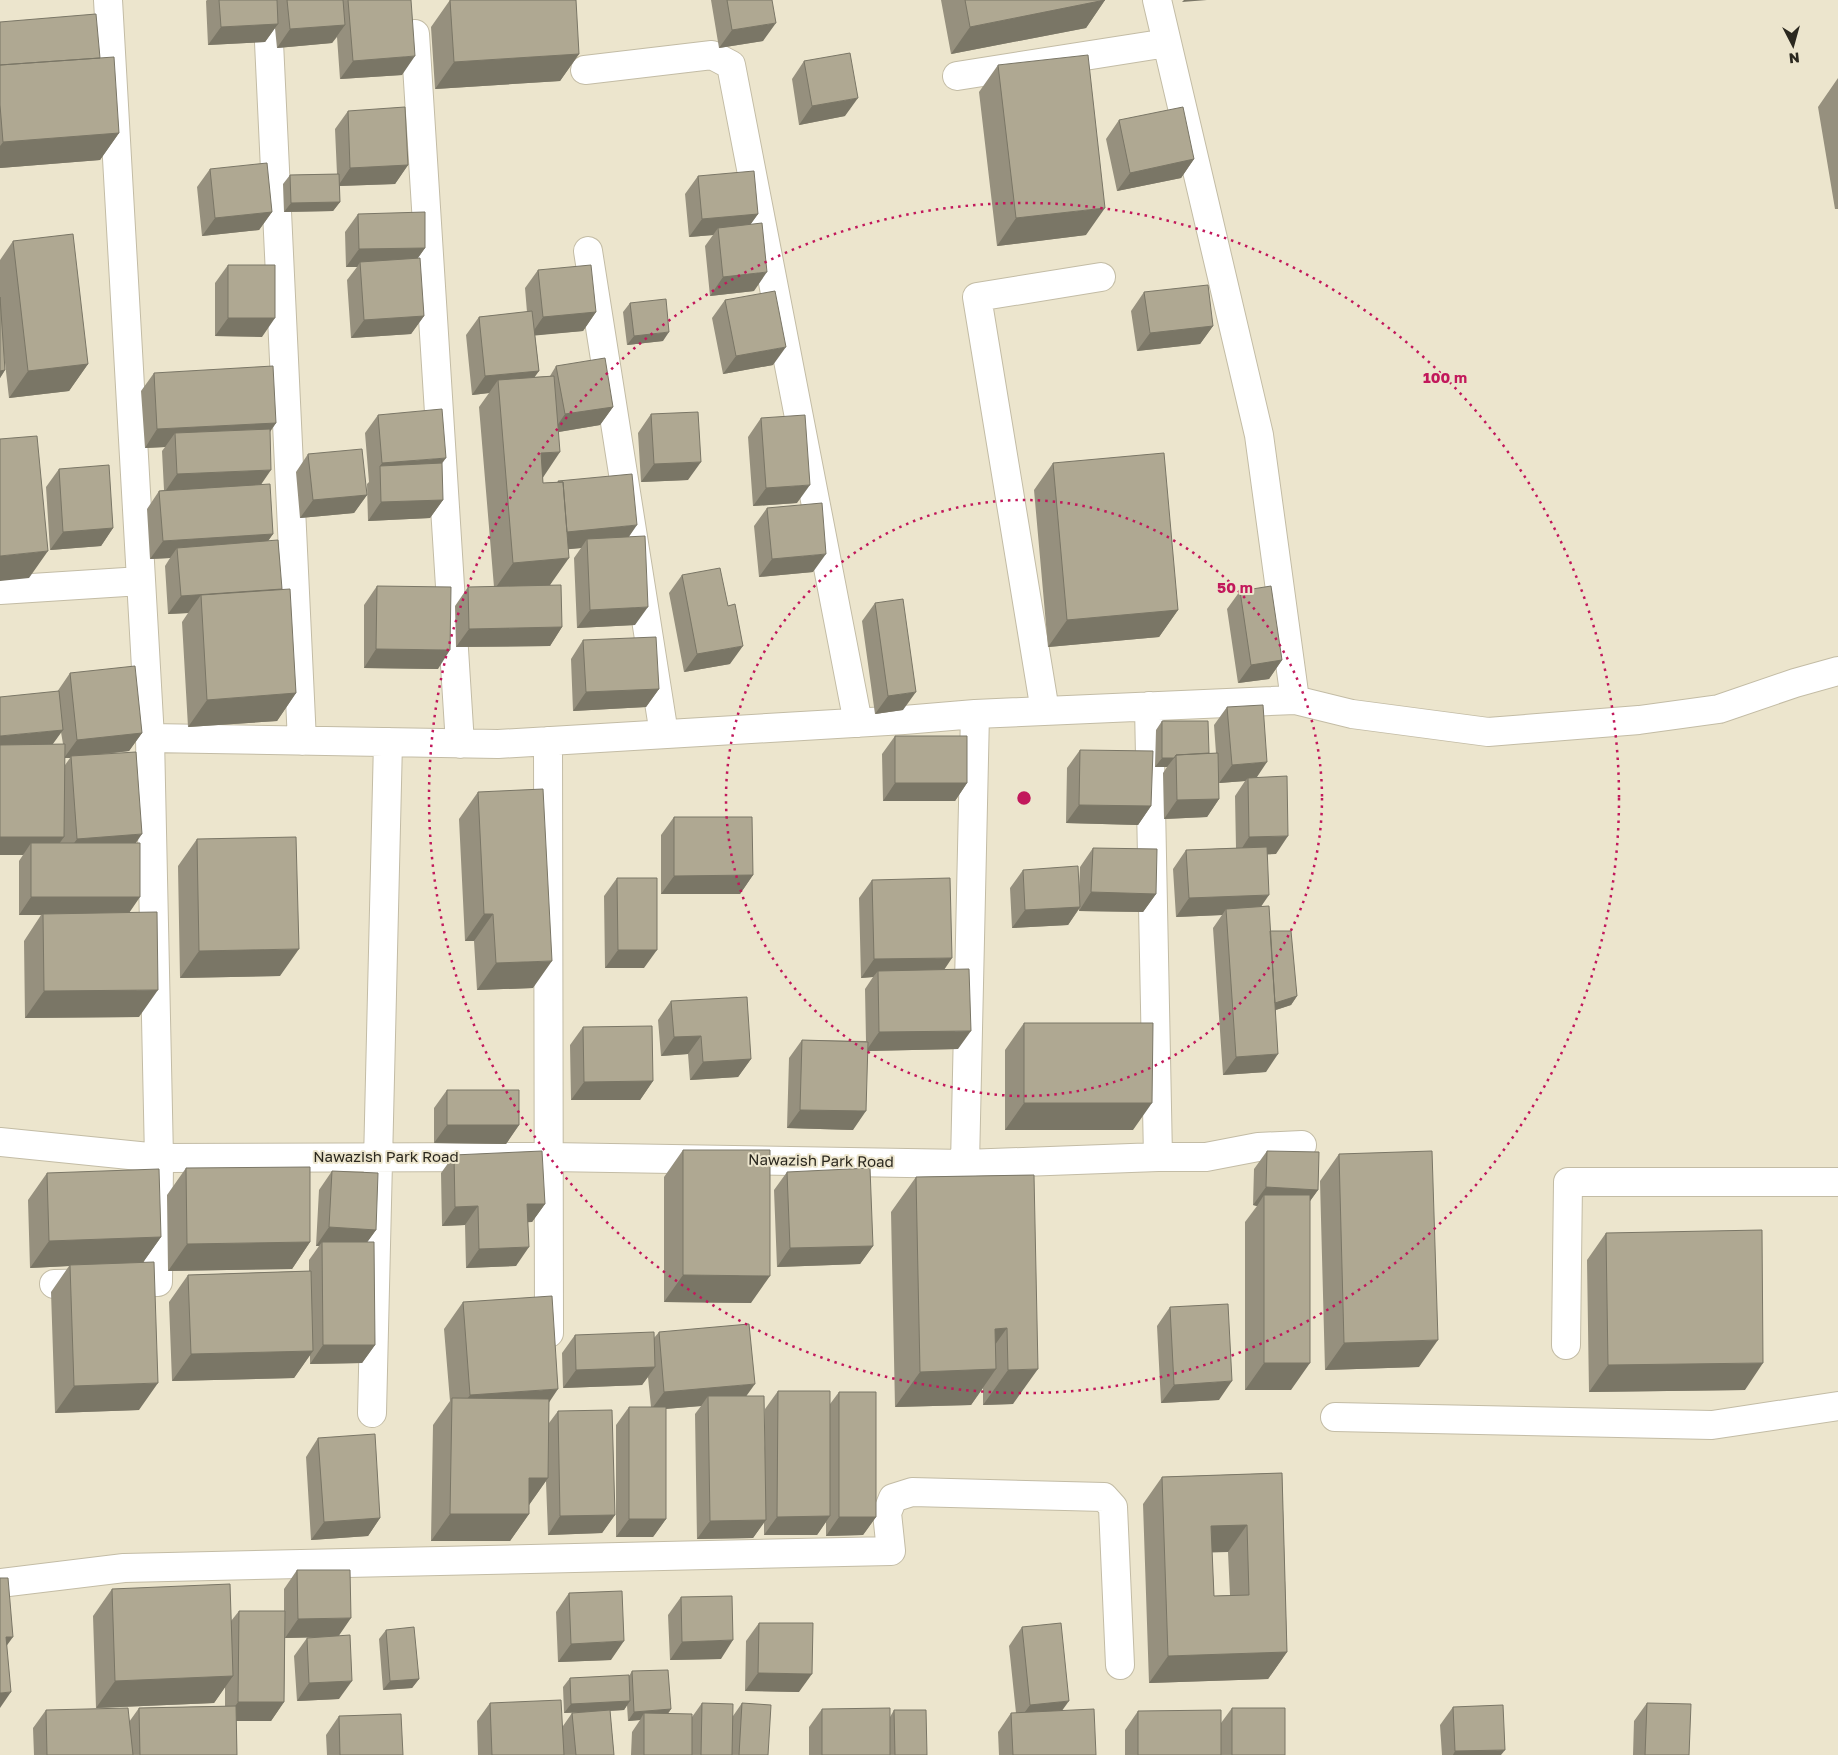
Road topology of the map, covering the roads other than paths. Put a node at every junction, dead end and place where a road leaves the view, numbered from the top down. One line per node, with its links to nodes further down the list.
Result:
1 (108, 0): 10 (street)
2 (267, 0): 20 (street)
3 (1157, 0): 5 (street)
4 (415, 34): 23 (street)
5 (1167, 43): 7 (street); 13 (street)
6 (585, 70): 17 (street)
7 (957, 76)
8 (588, 251): 18 (street)
9 (1101, 277): 15 (street)
10 (141, 580): 11 (street); 19 (street)
11 (0, 590)
12 (1838, 671): 13 (street)
13 (1295, 700): 14 (street)
14 (1149, 706): 15 (street); 26 (street)
15 (1045, 711): 16 (street)
16 (974, 714): 17 (street); 30 (street)
17 (858, 723): 18 (street)
18 (664, 734): 21 (street)
19 (150, 738): 20 (street); 28 (street)
20 (302, 741): 22 (street)
21 (548, 741): 23 (street); 27 (street)
22 (388, 742): 23 (street); 29 (street)
23 (460, 744)
24 (0, 1142): 28 (street, Nawazish Park Road)
25 (1302, 1145): 26 (street, Nawazish Park Road)
26 (1158, 1156): 30 (street, Nawazish Park Road)
27 (550, 1157): 29 (street, Nawazish Park Road); 30 (street, Nawazish Park Road); 36 (street)
28 (159, 1158): 29 (street, Nawazish Park Road); 32 (street)
29 (378, 1158): 38 (street)
30 (965, 1164)
31 (1838, 1182): 35 (street)
32 (158, 1282): 33 (street); 34 (street)
33 (187, 1283)
34 (54, 1284)
35 (1566, 1345)
36 (549, 1361)
37 (1838, 1406): 39 (street)
38 (372, 1413)
39 (1335, 1417)
40 (0, 1583): 41 (street)
41 (1120, 1664)

